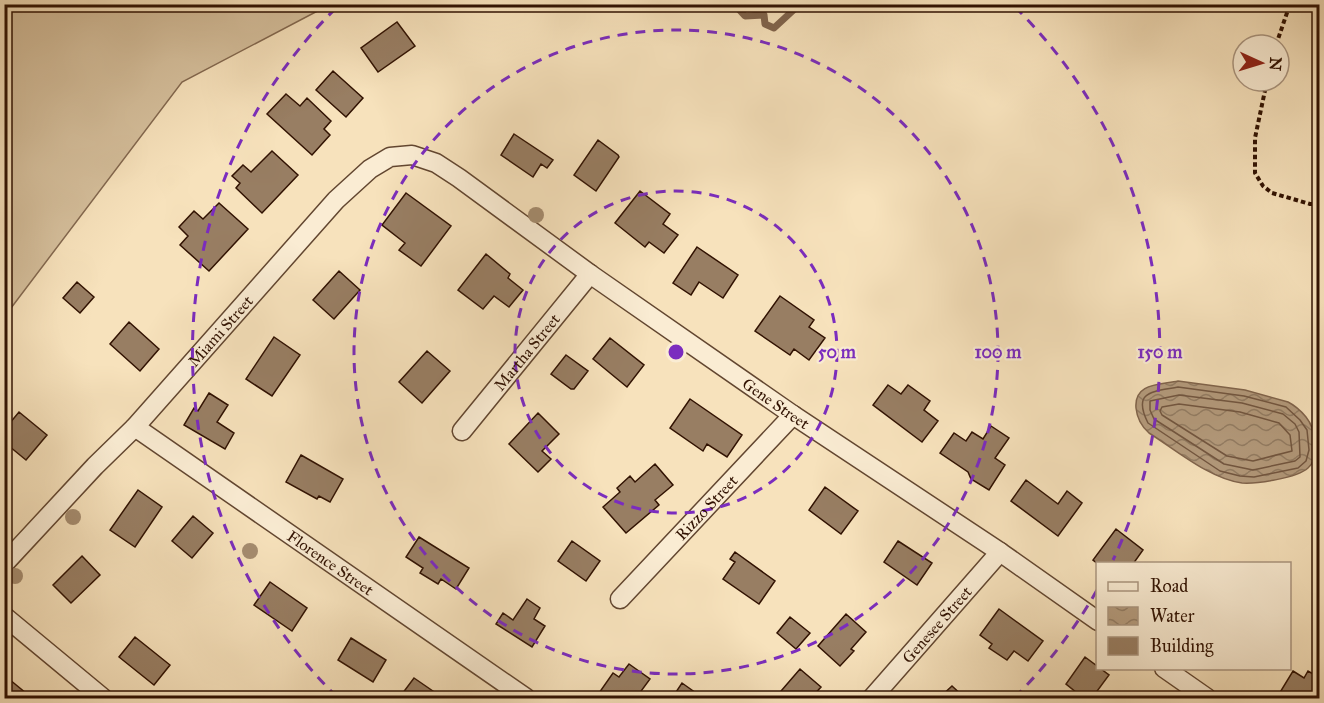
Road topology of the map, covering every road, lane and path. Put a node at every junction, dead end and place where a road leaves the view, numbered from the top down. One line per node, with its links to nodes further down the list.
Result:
1 (1290, 4): 2 (path)
2 (1280, 33)
3 (1264, 93): 5 (path)
4 (459, 178): 6 (street, Gene Street); 8 (street, Miami Street)
5 (1320, 204)
6 (590, 274): 7 (street, Gene Street); 9 (street, Martha Street)
7 (793, 416): 10 (street, Gene Street); 12 (street, Rizzo Street)
8 (135, 427): 11 (street, Miami Street); 18 (street, Florence Street)
9 (462, 431)
10 (1000, 552): 14 (street, Gene Street); 19 (street, Genesee Street)
11 (4, 564)
12 (620, 599)
13 (4, 616): 17 (street)
14 (1096, 620)
15 (1165, 670): 16 (street)
16 (1199, 696)
17 (103, 699)
18 (526, 699)
19 (872, 699)

